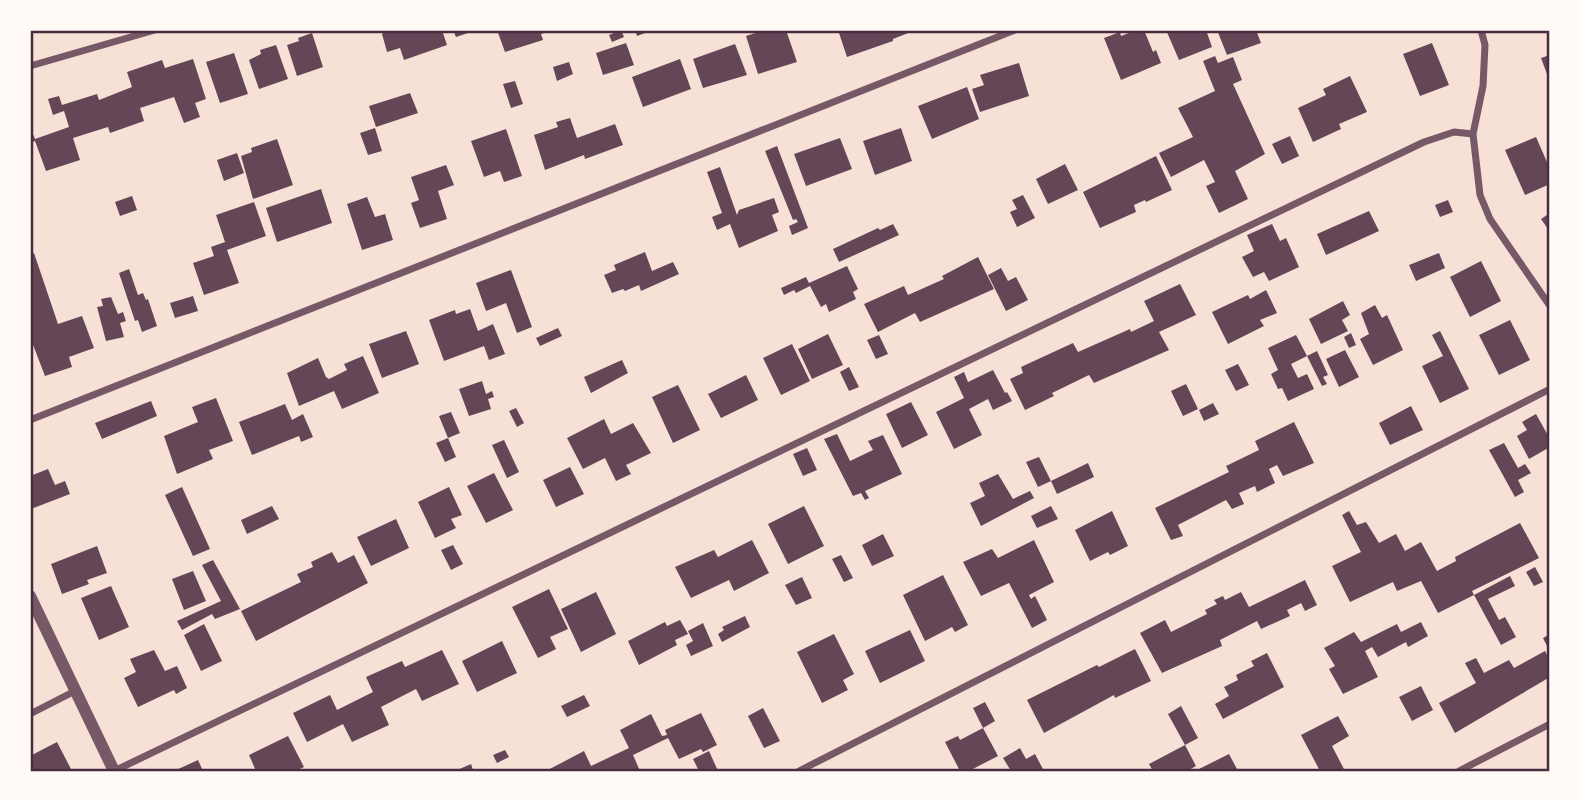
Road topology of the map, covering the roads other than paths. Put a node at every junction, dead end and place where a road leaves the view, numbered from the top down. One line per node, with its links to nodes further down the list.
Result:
1 (155, 30): 4 (street)
2 (1015, 30): 8 (street)
3 (1481, 30): 5 (street)
4 (30, 66)
5 (1472, 134): 6 (street); 13 (street)
6 (1550, 306)
7 (1550, 389): 14 (street)
8 (30, 420)
9 (30, 596): 10 (street)
10 (75, 691): 11 (street); 13 (street)
11 (30, 714)
12 (1550, 724): 15 (street)
13 (114, 771)
14 (799, 771)
15 (1459, 771)

